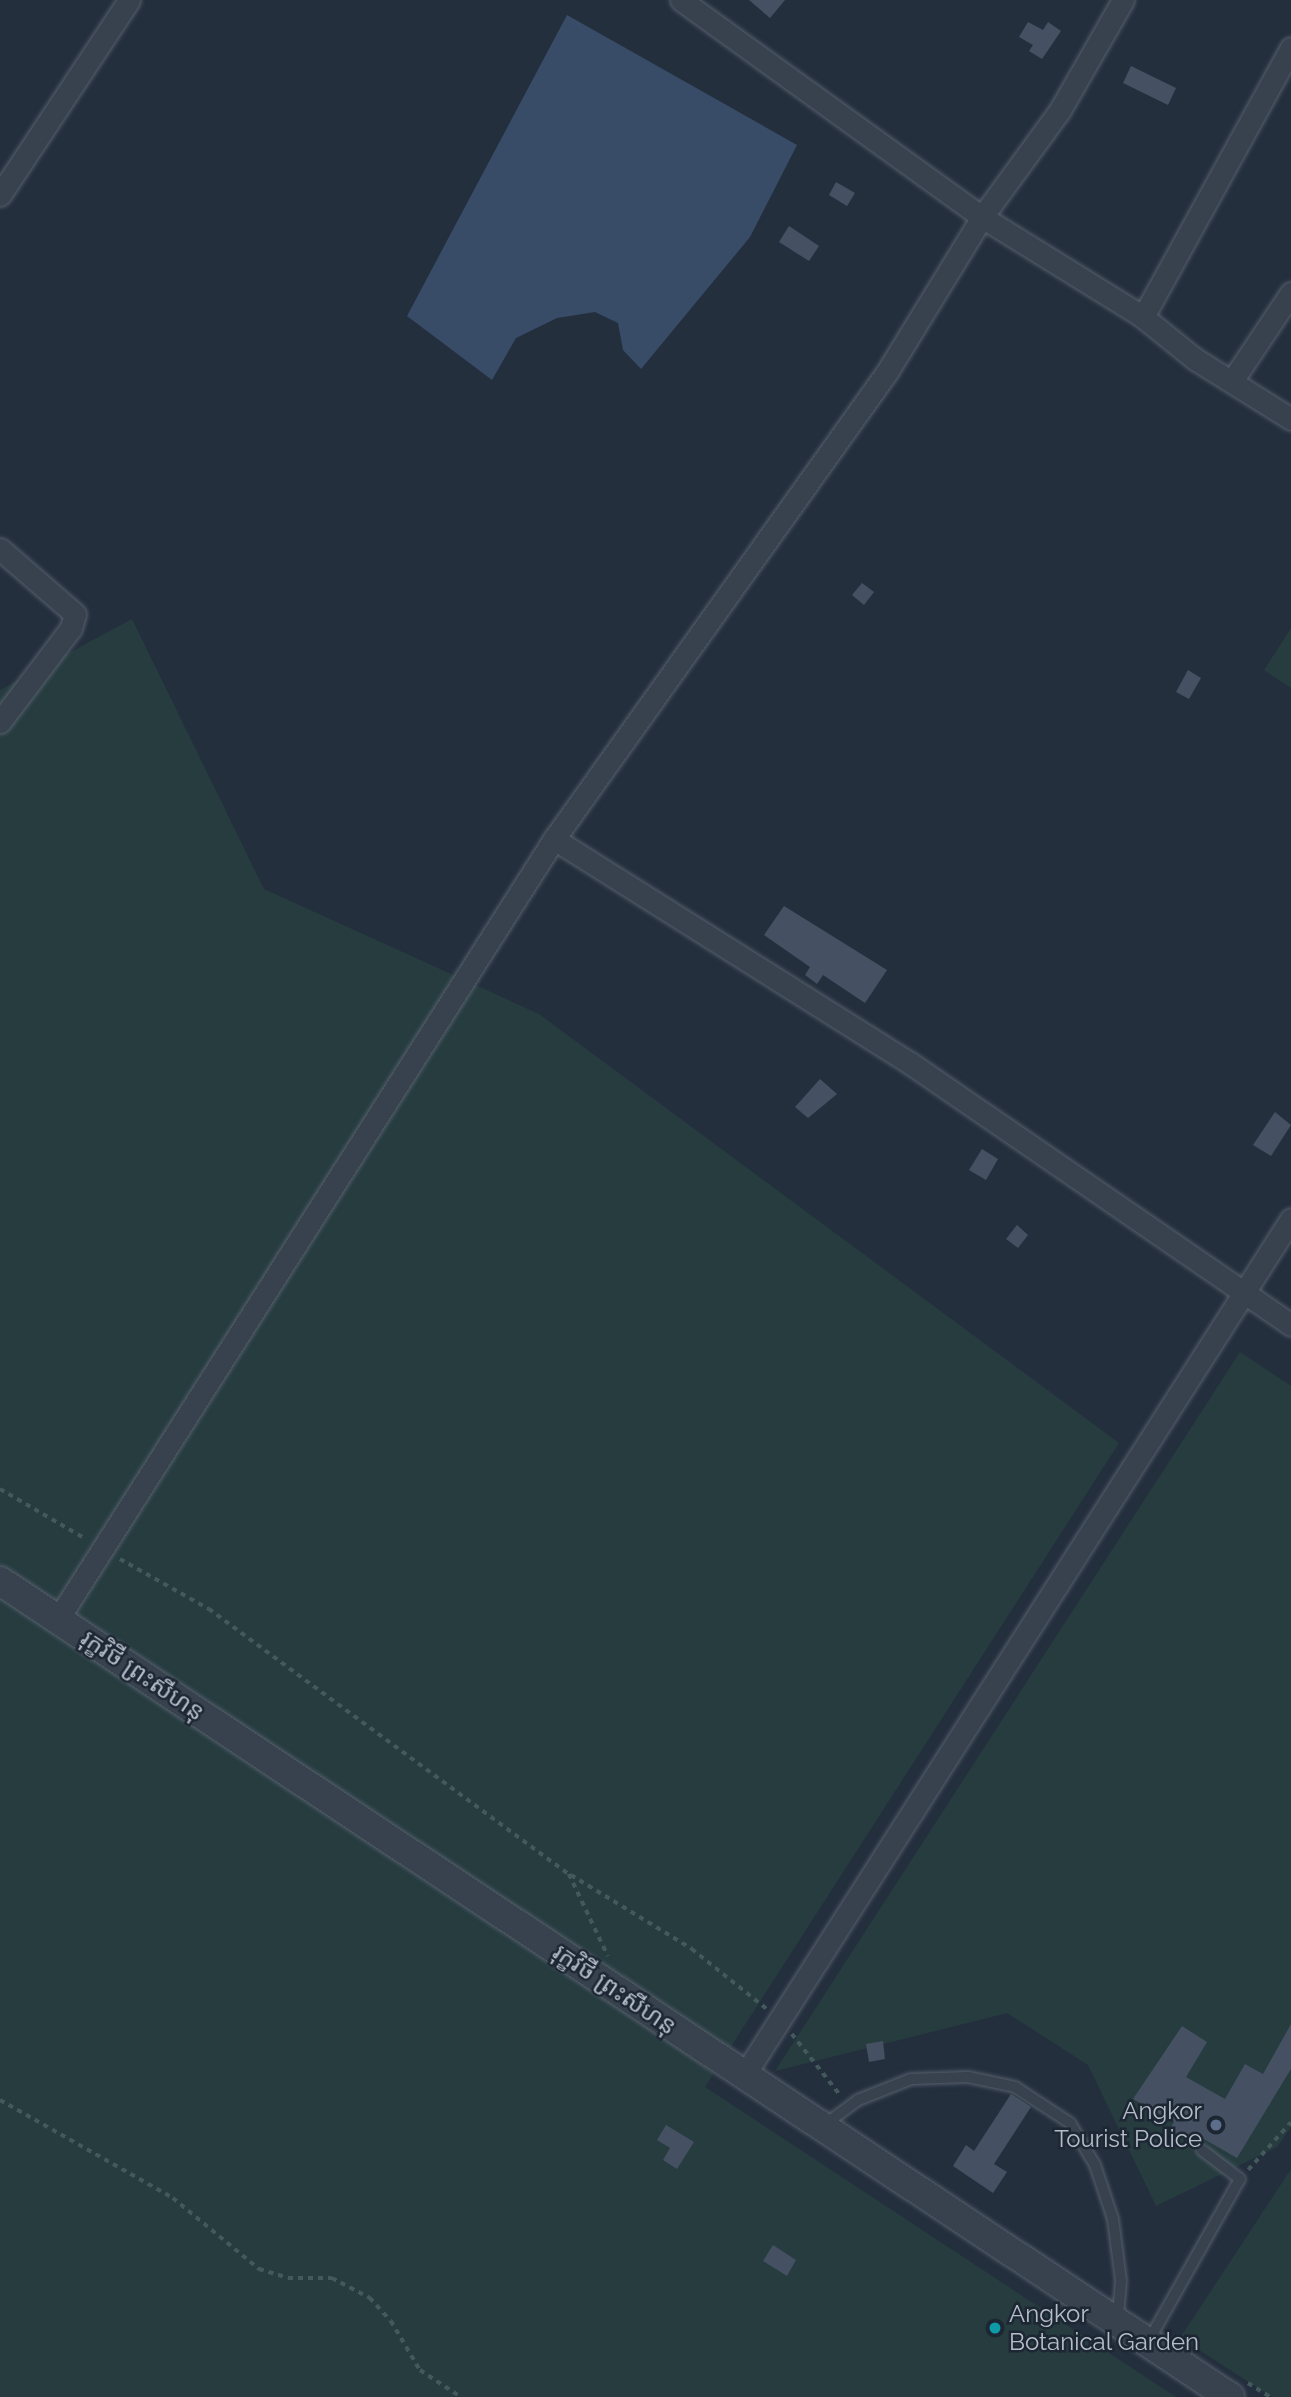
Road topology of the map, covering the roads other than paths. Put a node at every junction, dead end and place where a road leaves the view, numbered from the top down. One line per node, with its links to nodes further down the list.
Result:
1 (129, 0): 6 (street)
2 (681, 0): 4 (street)
3 (1124, 0): 7 (street)
4 (712, 7): 7 (street)
5 (1291, 48): 9 (street)
6 (0, 195)
7 (982, 217): 9 (street); 14 (street)
8 (1291, 293): 10 (street)
9 (1143, 317): 10 (street)
10 (1232, 381): 11 (street)
11 (1291, 419)
12 (0, 549): 13 (street)
13 (0, 722)
14 (555, 839): 16 (street); 19 (street)
15 (1291, 1219): 16 (street)
16 (1244, 1294): 17 (street); 20 (street)
17 (1291, 1325)
18 (0, 1581): 19 (street, រុក្ខវិថី ព្រះសីហនុ)
19 (58, 1619): 20 (street, រុក្ខវិថី ព្រះសីហនុ)
20 (745, 2074): 21 (street, រុក្ខវិថី ព្រះសីហនុ)
21 (822, 2126): 23 (street, រុក្ខវិថី ព្រះសីហនុ); 23 (lane)
22 (1202, 2150): 24 (lane)
23 (1117, 2322): 24 (street, រុក្ខវិថី ព្រះសីហនុ)
24 (1148, 2342): 25 (street, រុក្ខវិថី ព្រះសីហនុ)
25 (1230, 2397)

